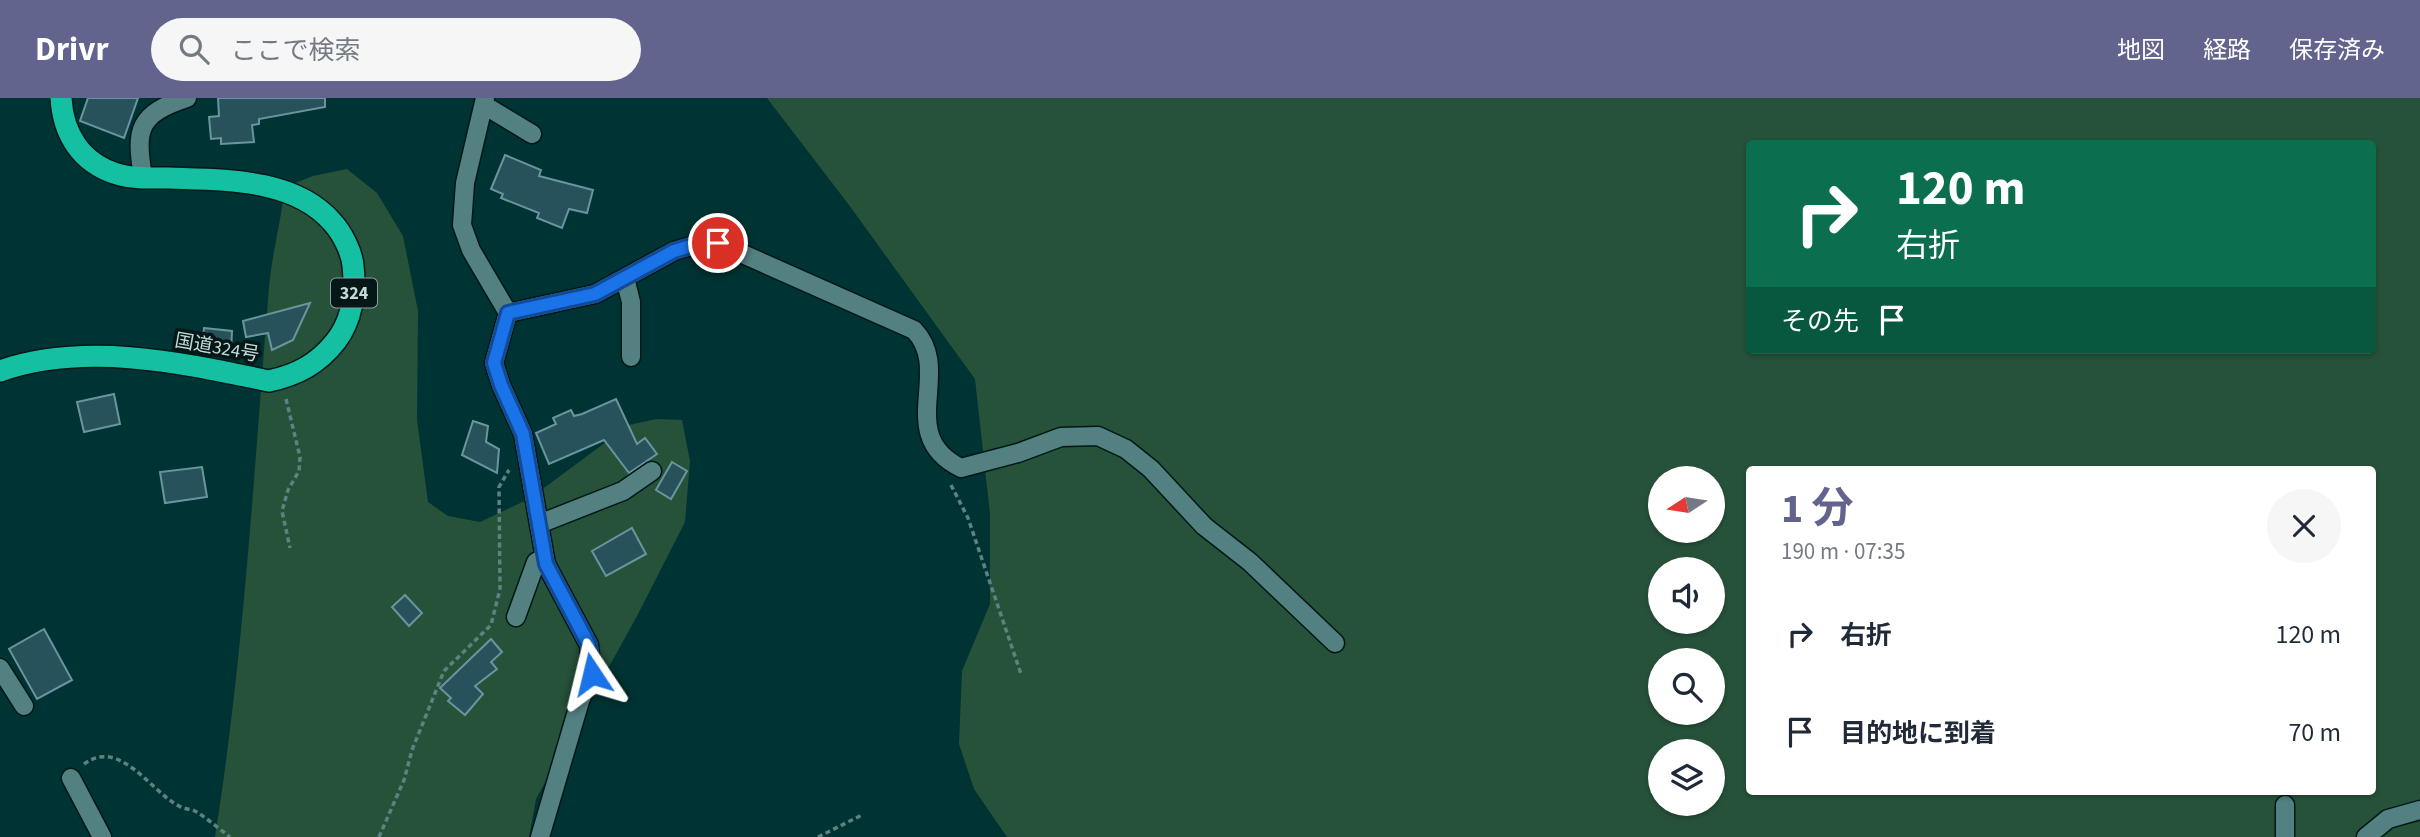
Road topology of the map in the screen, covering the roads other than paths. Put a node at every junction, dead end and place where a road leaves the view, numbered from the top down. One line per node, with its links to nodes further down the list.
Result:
1 (61, 98): 5 (highway, 国道324号 / 324)
2 (187, 98): 5 (street)
3 (485, 101): 4 (street); 7 (street)
4 (532, 134)
5 (143, 177): 9 (highway, 国道324号 / 324)
6 (625, 278): 7 (street); 8 (street); 14 (street)
7 (508, 313): 11 (street)
8 (631, 357)
9 (0, 370)
10 (652, 471): 11 (street)
11 (539, 524): 12 (street)
12 (545, 557): 13 (street); 21 (street)
13 (516, 617)
14 (1335, 643)
15 (0, 668): 16 (street)
16 (24, 706)
17 (71, 778): 20 (street)
18 (2285, 805): 22 (street)
19 (2420, 810): 23 (street)
20 (102, 837)
21 (540, 837)
22 (2285, 837)
23 (2366, 837)

